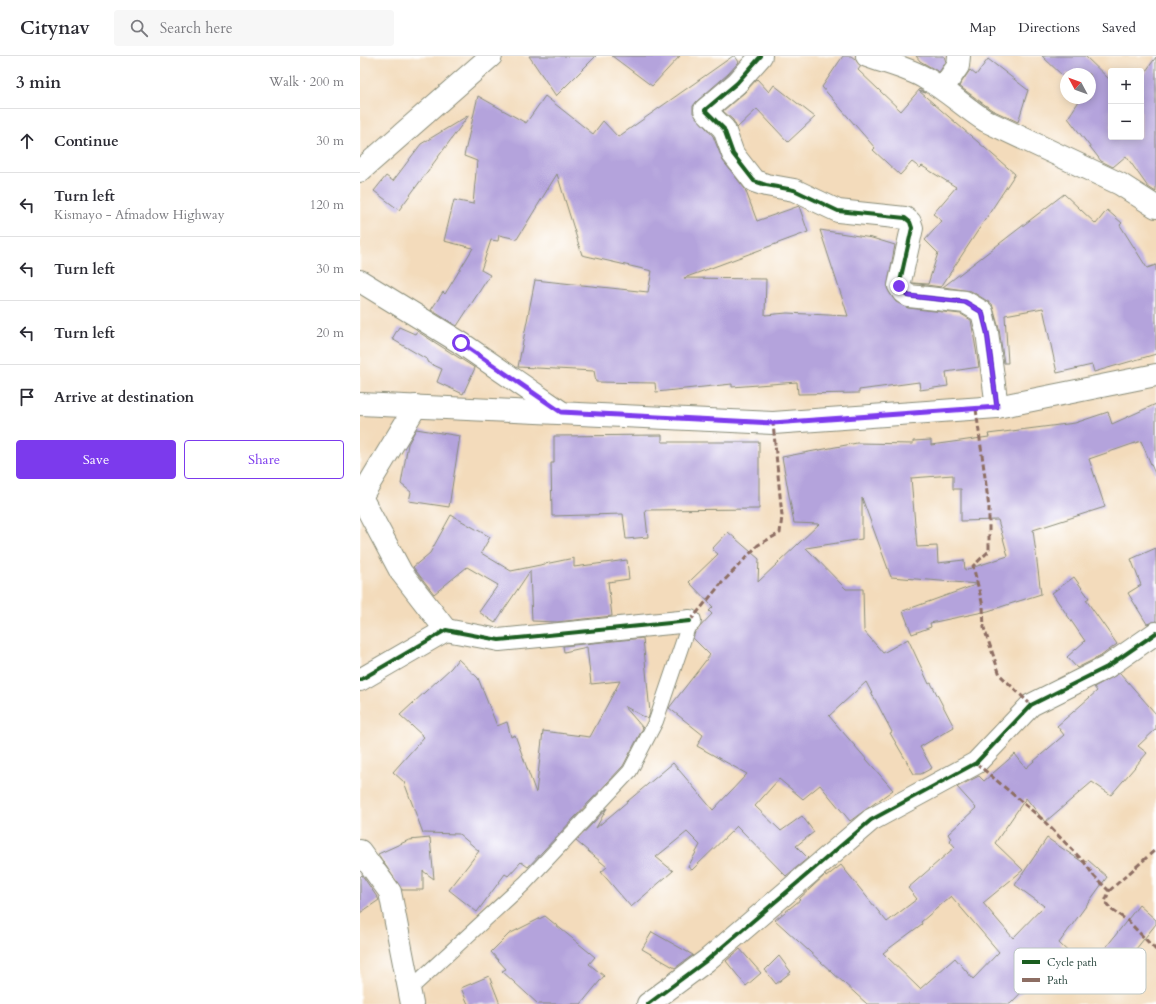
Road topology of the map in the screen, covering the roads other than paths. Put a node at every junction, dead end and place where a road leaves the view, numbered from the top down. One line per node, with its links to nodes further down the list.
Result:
1 (490, 56): 6 (street)
2 (761, 56): 12 (street)
3 (867, 56): 5 (street)
4 (958, 56): 5 (street)
5 (942, 88): 7 (street)
6 (360, 171)
7 (1156, 207)
8 (360, 280): 13 (street)
9 (1156, 375): 12 (street)
10 (360, 404): 11 (street)
11 (416, 406): 13 (street); 14 (street)
12 (997, 407): 13 (street)
13 (561, 412)
14 (361, 500): 16 (street)
15 (690, 621): 16 (street); 20 (lane)
16 (446, 630): 18 (street)
17 (1156, 633): 21 (street)
18 (360, 680)
19 (360, 851): 20 (street)
20 (411, 996)
21 (648, 1004)

